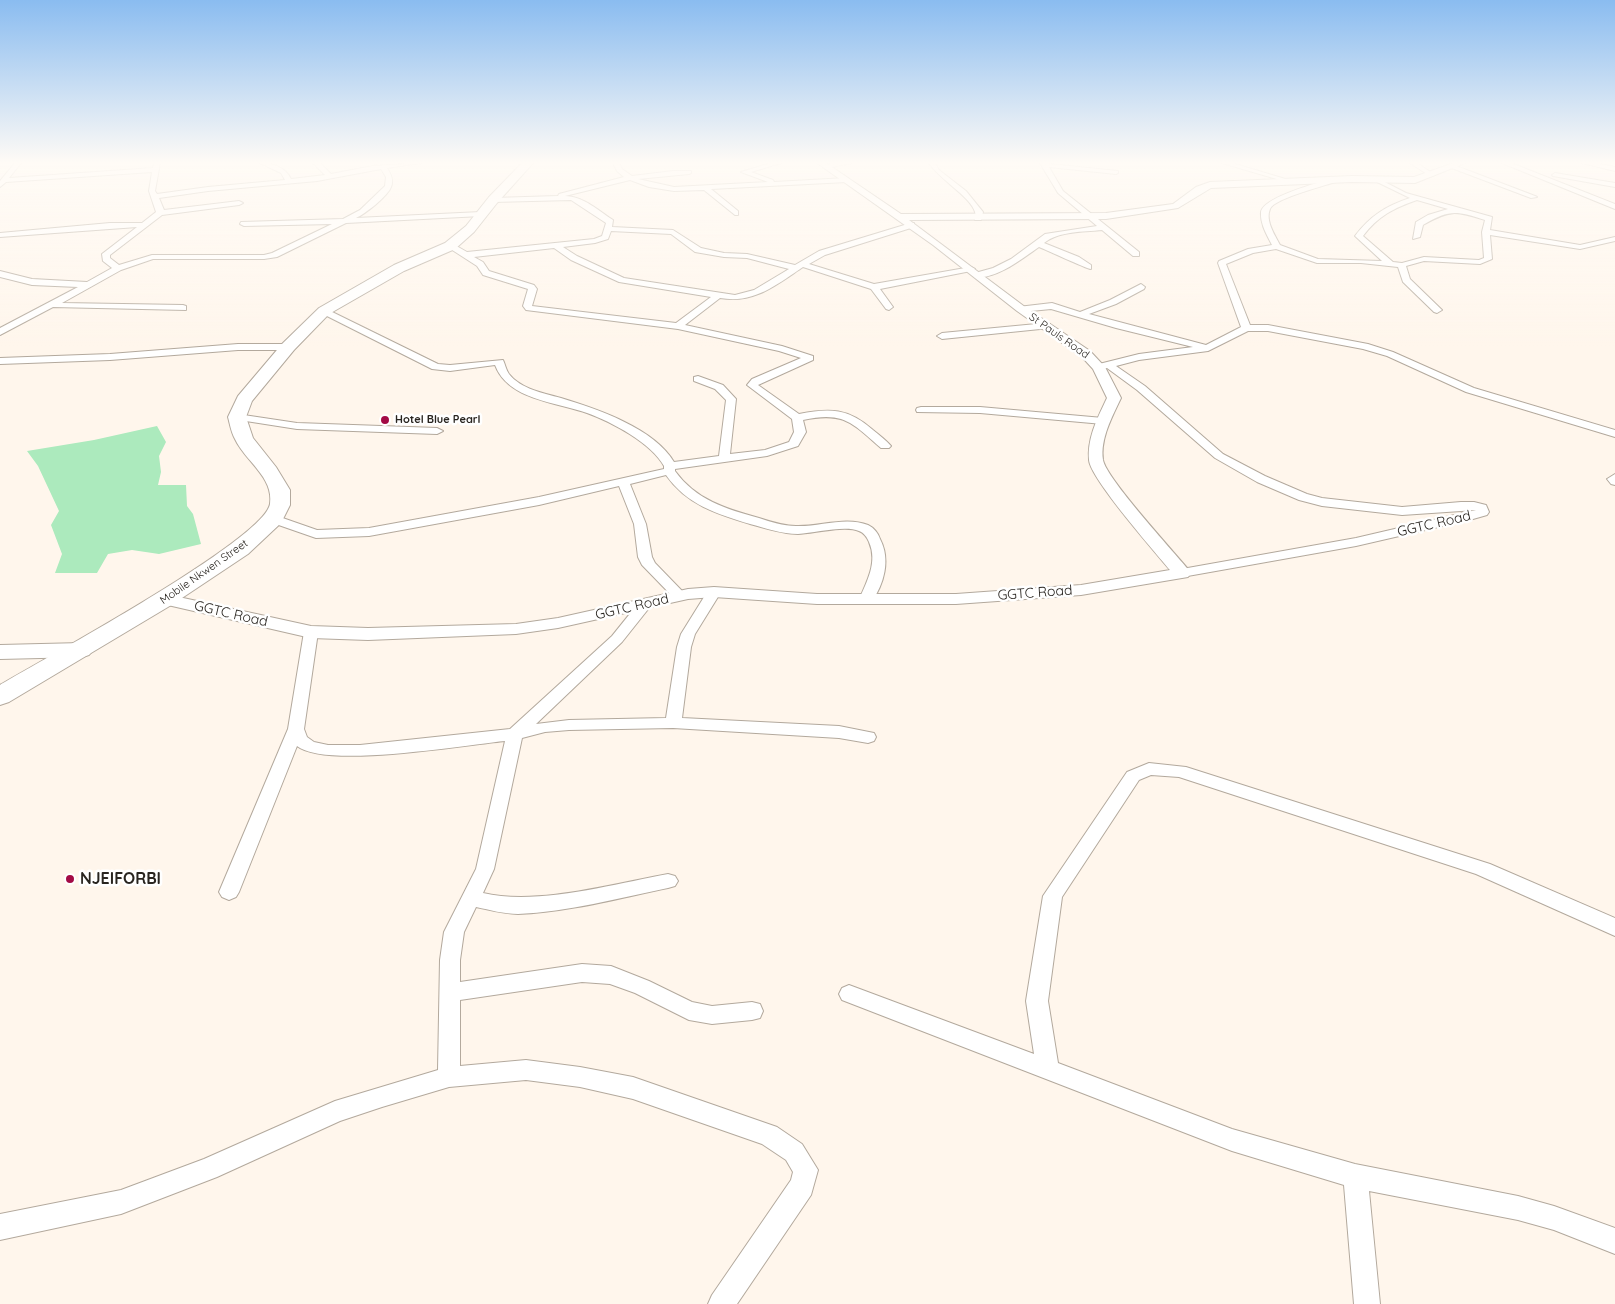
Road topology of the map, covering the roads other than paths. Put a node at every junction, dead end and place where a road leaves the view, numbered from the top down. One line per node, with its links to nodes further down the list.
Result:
1 (244, 224): 2 (street)
2 (249, 224)
3 (337, 224): 29 (street)
4 (474, 224): 22 (highway)
5 (609, 224): 15 (street)
6 (908, 224): 13 (street, St Pauls Road)
7 (1098, 224): 14 (street)
8 (1266, 224): 23 (street)
9 (1370, 224): 26 (street)
10 (1419, 224): 18 (street)
11 (1488, 224): 16 (street)
12 (146, 225): 17 (street); 29 (street)
13 (911, 226): 28 (street); 31 (street, St Pauls Road)
14 (1103, 228): 20 (street); 24 (street)
15 (608, 229): 21 (street); 28 (street)
16 (1486, 232): 19 (street); 27 (street)
17 (0, 235)
18 (1416, 237)
19 (1615, 239)
20 (1037, 243): 30 (street); 31 (street)
21 (555, 245): 25 (street); 36 (street)
22 (450, 246): 25 (street); 42 (highway)
23 (1277, 247): 26 (street); 46 (street)
24 (1136, 254)
25 (466, 255): 44 (street)
26 (1390, 263): 27 (street)
27 (1402, 265): 41 (street)
28 (798, 266): 34 (street); 36 (street)
29 (118, 268): 33 (street)
30 (1088, 268)
31 (975, 272): 34 (street); 40 (street, St Pauls Road)
32 (0, 274): 33 (street)
33 (89, 285): 37 (street)
34 (874, 287): 38 (street)
35 (1142, 287): 43 (street)
36 (717, 296): 44 (street)
37 (52, 305): 39 (street); 47 (street)
38 (890, 307)
39 (183, 308)
40 (1021, 309): 43 (street); 45 (street, St Pauls Road)
41 (1437, 310)
42 (324, 311): 49 (highway); 62 (street)
43 (1082, 314): 50 (street)
44 (678, 326): 56 (street)
45 (1046, 326): 48 (street); 52 (street, St Pauls Road)
46 (1246, 328): 50 (street); 59 (street)
47 (0, 332)
48 (942, 336)
49 (288, 347): 51 (street); 55 (highway)
50 (1208, 348): 52 (street)
51 (0, 361)
52 (1104, 366): 57 (street, St Pauls Road); 65 (street, GGTC Road)
53 (698, 379): 61 (street)
54 (921, 410): 57 (street)
55 (238, 417): 58 (street); 64 (highway)
56 (797, 418): 60 (street); 61 (street)
57 (1103, 421): 65 (street, St Pauls Road)
58 (437, 431)
59 (1615, 434)
60 (885, 446)
61 (724, 459): 62 (street)
62 (669, 468): 63 (street); 69 (street)
63 (623, 482): 64 (street); 67 (street)
64 (274, 518): 68 (highway, Mobile Nkwen Street)
65 (1182, 573): 69 (street, GGTC Road)
66 (714, 592): 67 (street, GGTC Road); 69 (street, GGTC Road); 75 (street)
67 (680, 596): 70 (street, GGTC Road)
68 (165, 599): 71 (street, GGTC Road); 72 (highway, Mobile Nkwen Street)
69 (866, 600)
70 (646, 603): 71 (street, GGTC Road); 77 (street)
71 (311, 632): 76 (street)
72 (82, 650): 73 (main road); 74 (highway, Mobile Nkwen Street)
73 (0, 652)
74 (0, 696)
75 (673, 723): 77 (street); 78 (street)
76 (296, 729): 77 (street); 80 (street)
77 (515, 734): 81 (street)
78 (868, 737)
79 (668, 881): 81 (street)
80 (229, 892)
81 (470, 898): 83 (street)
82 (1615, 928): 86 (street)
83 (450, 993): 85 (street); 87 (street)
84 (849, 994): 86 (street)
85 (752, 1011)
86 (1048, 1071): 88 (street)
87 (449, 1077): 89 (street); 91 (street)
88 (1355, 1176): 90 (street); 92 (street)
89 (0, 1227)
90 (1615, 1241)
91 (721, 1304)
92 (1367, 1304)

